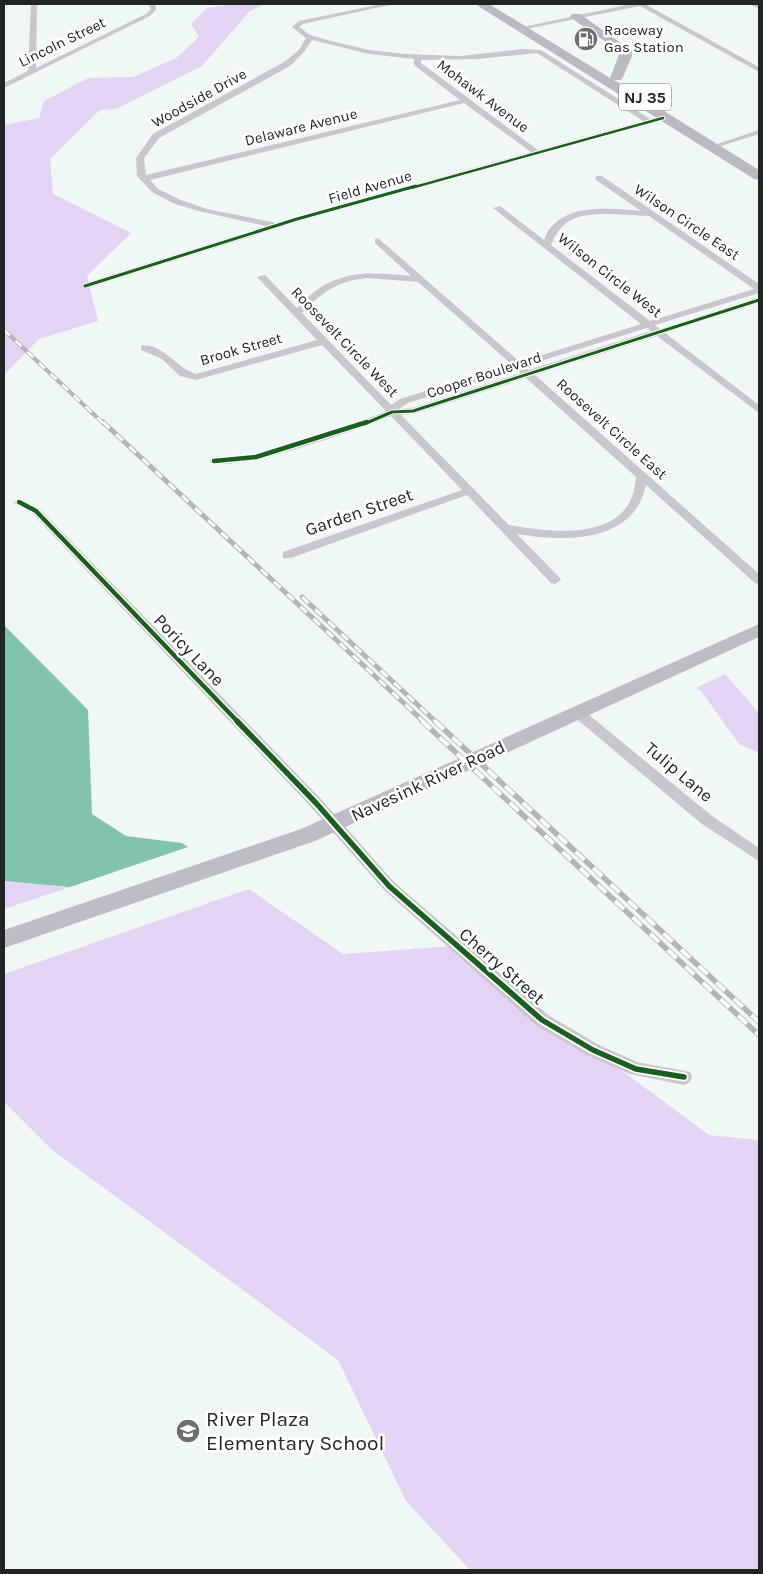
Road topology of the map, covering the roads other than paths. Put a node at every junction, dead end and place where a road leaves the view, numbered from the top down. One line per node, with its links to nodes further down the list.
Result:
1 (34, 4): 15 (street)
2 (152, 4): 15 (street, Lincoln Street)
3 (391, 4): 11 (street)
4 (496, 4): 10 (highway, NJ 35)
5 (640, 4): 9 (street); 14 (street)
6 (753, 4): 8 (street)
7 (475, 6): 10 (highway)
8 (759, 7)
9 (576, 16): 10 (street); 16 (highway)
10 (526, 27): 12 (highway, NJ 35); 16 (highway, NJ 35)
11 (309, 40): 13 (street); 26 (street, Woodside Drive)
12 (545, 50): 13 (street); 19 (highway, NJ 35)
13 (418, 60): 18 (street, Mohawk Avenue)
14 (759, 70)
15 (32, 72): 17 (street, Lincoln Street)
16 (616, 77): 21 (highway, NJ 35)
17 (4, 86)
18 (466, 101): 22 (street, Mohawk Avenue); 26 (street, Delaware Avenue)
19 (656, 120): 22 (street, Field Avenue); 24 (highway, NJ 35)
20 (759, 132): 21 (street)
21 (721, 144): 23 (highway, NJ 35)
22 (537, 154): 29 (street, Field Avenue)
23 (759, 168)
24 (759, 176)
25 (599, 178): 28 (street, Wilson Circle East)
26 (144, 180): 29 (street)
27 (497, 208): 31 (street, Wilson Circle West)
28 (651, 214): 31 (street); 35 (street, Wilson Circle East)
29 (278, 226): 34 (street, Field Avenue)
30 (378, 241): 33 (street, Roosevelt Circle East)
31 (547, 245): 38 (street, Wilson Circle West)
32 (262, 277): 37 (street, Roosevelt Circle West)
33 (419, 279): 37 (street); 42 (street, Roosevelt Circle East)
34 (85, 286)
35 (759, 289): 38 (street, Cooper Boulevard)
36 (759, 300): 39 (street, Cooper Boulevard)
37 (297, 313): 40 (street, Roosevelt Circle West)
38 (648, 325): 39 (street, Wilson Circle West); 42 (street, Cooper Boulevard)
39 (658, 332): 43 (street, Cooper Boulevard); 44 (street, Wilson Circle West)
40 (324, 341): 41 (street, Brook Street); 45 (street, Roosevelt Circle West)
41 (144, 348)
42 (519, 366): 43 (street, Roosevelt Circle East); 45 (street, Cooper Boulevard)
43 (528, 374): 45 (street, Cooper Boulevard); 47 (street, Roosevelt Circle East)
44 (755, 407)
45 (392, 412): 46 (street, Cooper Boulevard); 48 (street, Roosevelt Circle West)
46 (214, 461)
47 (642, 476): 51 (street); 54 (street, Roosevelt Circle East)
48 (469, 491): 49 (street); 51 (street)
49 (442, 501): 52 (street, Garden Street)
50 (19, 502): 57 (street, Poricy Lane)
51 (505, 528): 53 (street)
52 (287, 555)
53 (554, 580)
54 (759, 580)
55 (759, 630): 56 (main road, Navesink River Road)
56 (578, 713): 57 (main road, Navesink River Road); 58 (street, Tulip Lane)
57 (334, 824): 59 (main road, Navesink River Road); 60 (street, Cherry Street)
58 (759, 856)
59 (4, 939)
60 (684, 1077)

